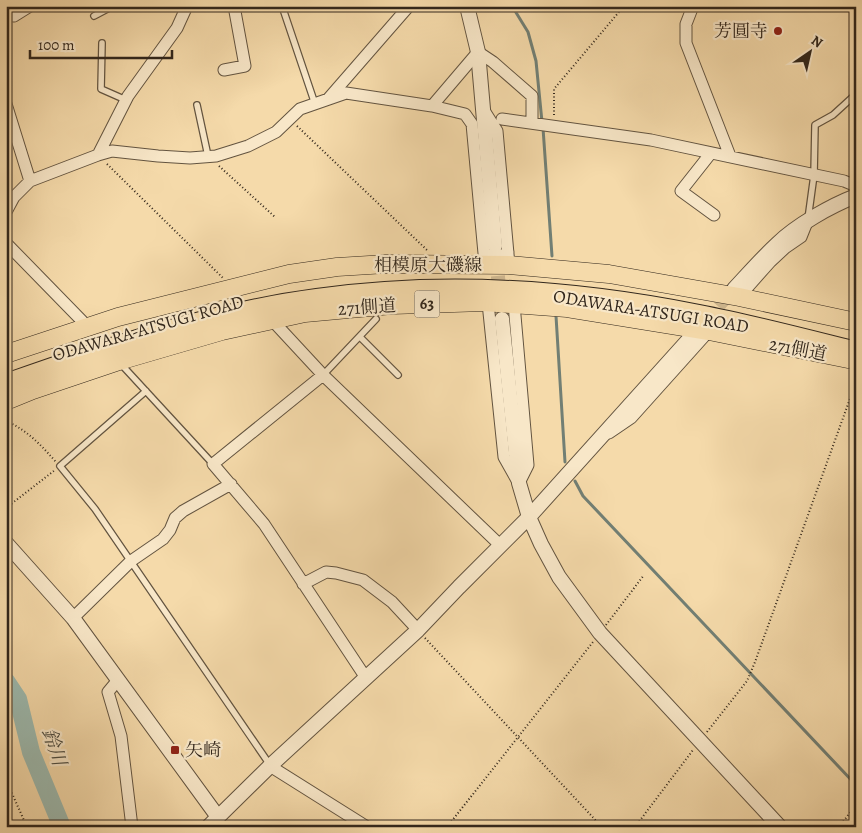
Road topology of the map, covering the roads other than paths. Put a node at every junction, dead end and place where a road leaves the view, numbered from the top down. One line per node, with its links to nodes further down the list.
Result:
1 (30, 6): 9 (street)
2 (113, 6): 10 (lane)
3 (234, 6): 13 (street)
4 (282, 6): 18 (lane)
5 (409, 6): 15 (street)
6 (467, 6): 12 (street)
7 (693, 6): 26 (street)
8 (184, 8): 16 (street)
9 (6, 14)
10 (94, 16)
11 (102, 42): 16 (lane)
12 (478, 52): 20 (street); 22 (street); 35 (street)
13 (224, 70)
14 (856, 94): 27 (lane)
15 (328, 99): 18 (street); 20 (street)
16 (126, 100): 24 (street)
17 (6, 104): 28 (street)
18 (315, 104): 25 (street)
19 (197, 105): 25 (lane)
20 (432, 106): 35 (street)
21 (502, 119): 22 (street)
22 (543, 124): 23 (street)
23 (711, 153): 26 (street); 32 (street)
24 (98, 155): 25 (street); 28 (street)
25 (208, 156)
26 (730, 156): 27 (street)
27 (814, 175): 29 (street); 33 (lane)
28 (30, 181): 31 (street)
29 (856, 186)
30 (856, 196): 33 (street)
31 (6, 212)
32 (714, 215)
33 (807, 222): 36 (street)
34 (6, 243): 41 (street)
35 (496, 256): 36 (main road, 相模原大磯線 / 63); 41 (main road, 相模原大磯線 / 63)
36 (737, 293): 40 (main road, 相模原大磯線 / 63)
37 (501, 311): 38 (main road, 271側道 / 63); 42 (main road, 271側道 / 63); 59 (street)
38 (272, 320): 48 (main road, 271側道 / 63); 52 (street)
39 (376, 320): 43 (lane)
40 (856, 322)
41 (88, 327): 47 (main road, 相模原大磯線 / 63)
42 (709, 331): 49 (main road, 271側道 / 63); 56 (street)
43 (360, 336): 51 (lane); 52 (lane)
44 (691, 337): 56 (street)
45 (856, 338): 50 (highway, ODAWARA-ATSUGI ROAD)
46 (856, 352): 53 (highway, ODAWARA-ATSUGI ROAD)
47 (6, 354)
48 (119, 361): 54 (lane); 55 (main road, 271側道 / 63)
49 (856, 362)
50 (6, 372)
51 (398, 374)
52 (323, 375): 57 (street); 61 (street)
53 (6, 384)
54 (146, 391): 57 (lane); 62 (lane)
55 (6, 401)
56 (598, 441): 59 (street)
57 (213, 464): 58 (street)
58 (231, 484): 62 (street); 63 (street)
59 (529, 516): 61 (street); 72 (street)
60 (6, 543): 64 (street)
61 (501, 546): 65 (street)
62 (131, 561): 64 (street); 68 (lane)
63 (303, 584): 65 (street); 66 (street)
64 (73, 618): 67 (street)
65 (418, 630): 66 (street)
66 (366, 678): 68 (street)
67 (118, 680): 69 (street); 70 (street)
68 (270, 766): 69 (street); 71 (street)
69 (213, 822)
70 (132, 827)
71 (368, 827)
72 (780, 827)

